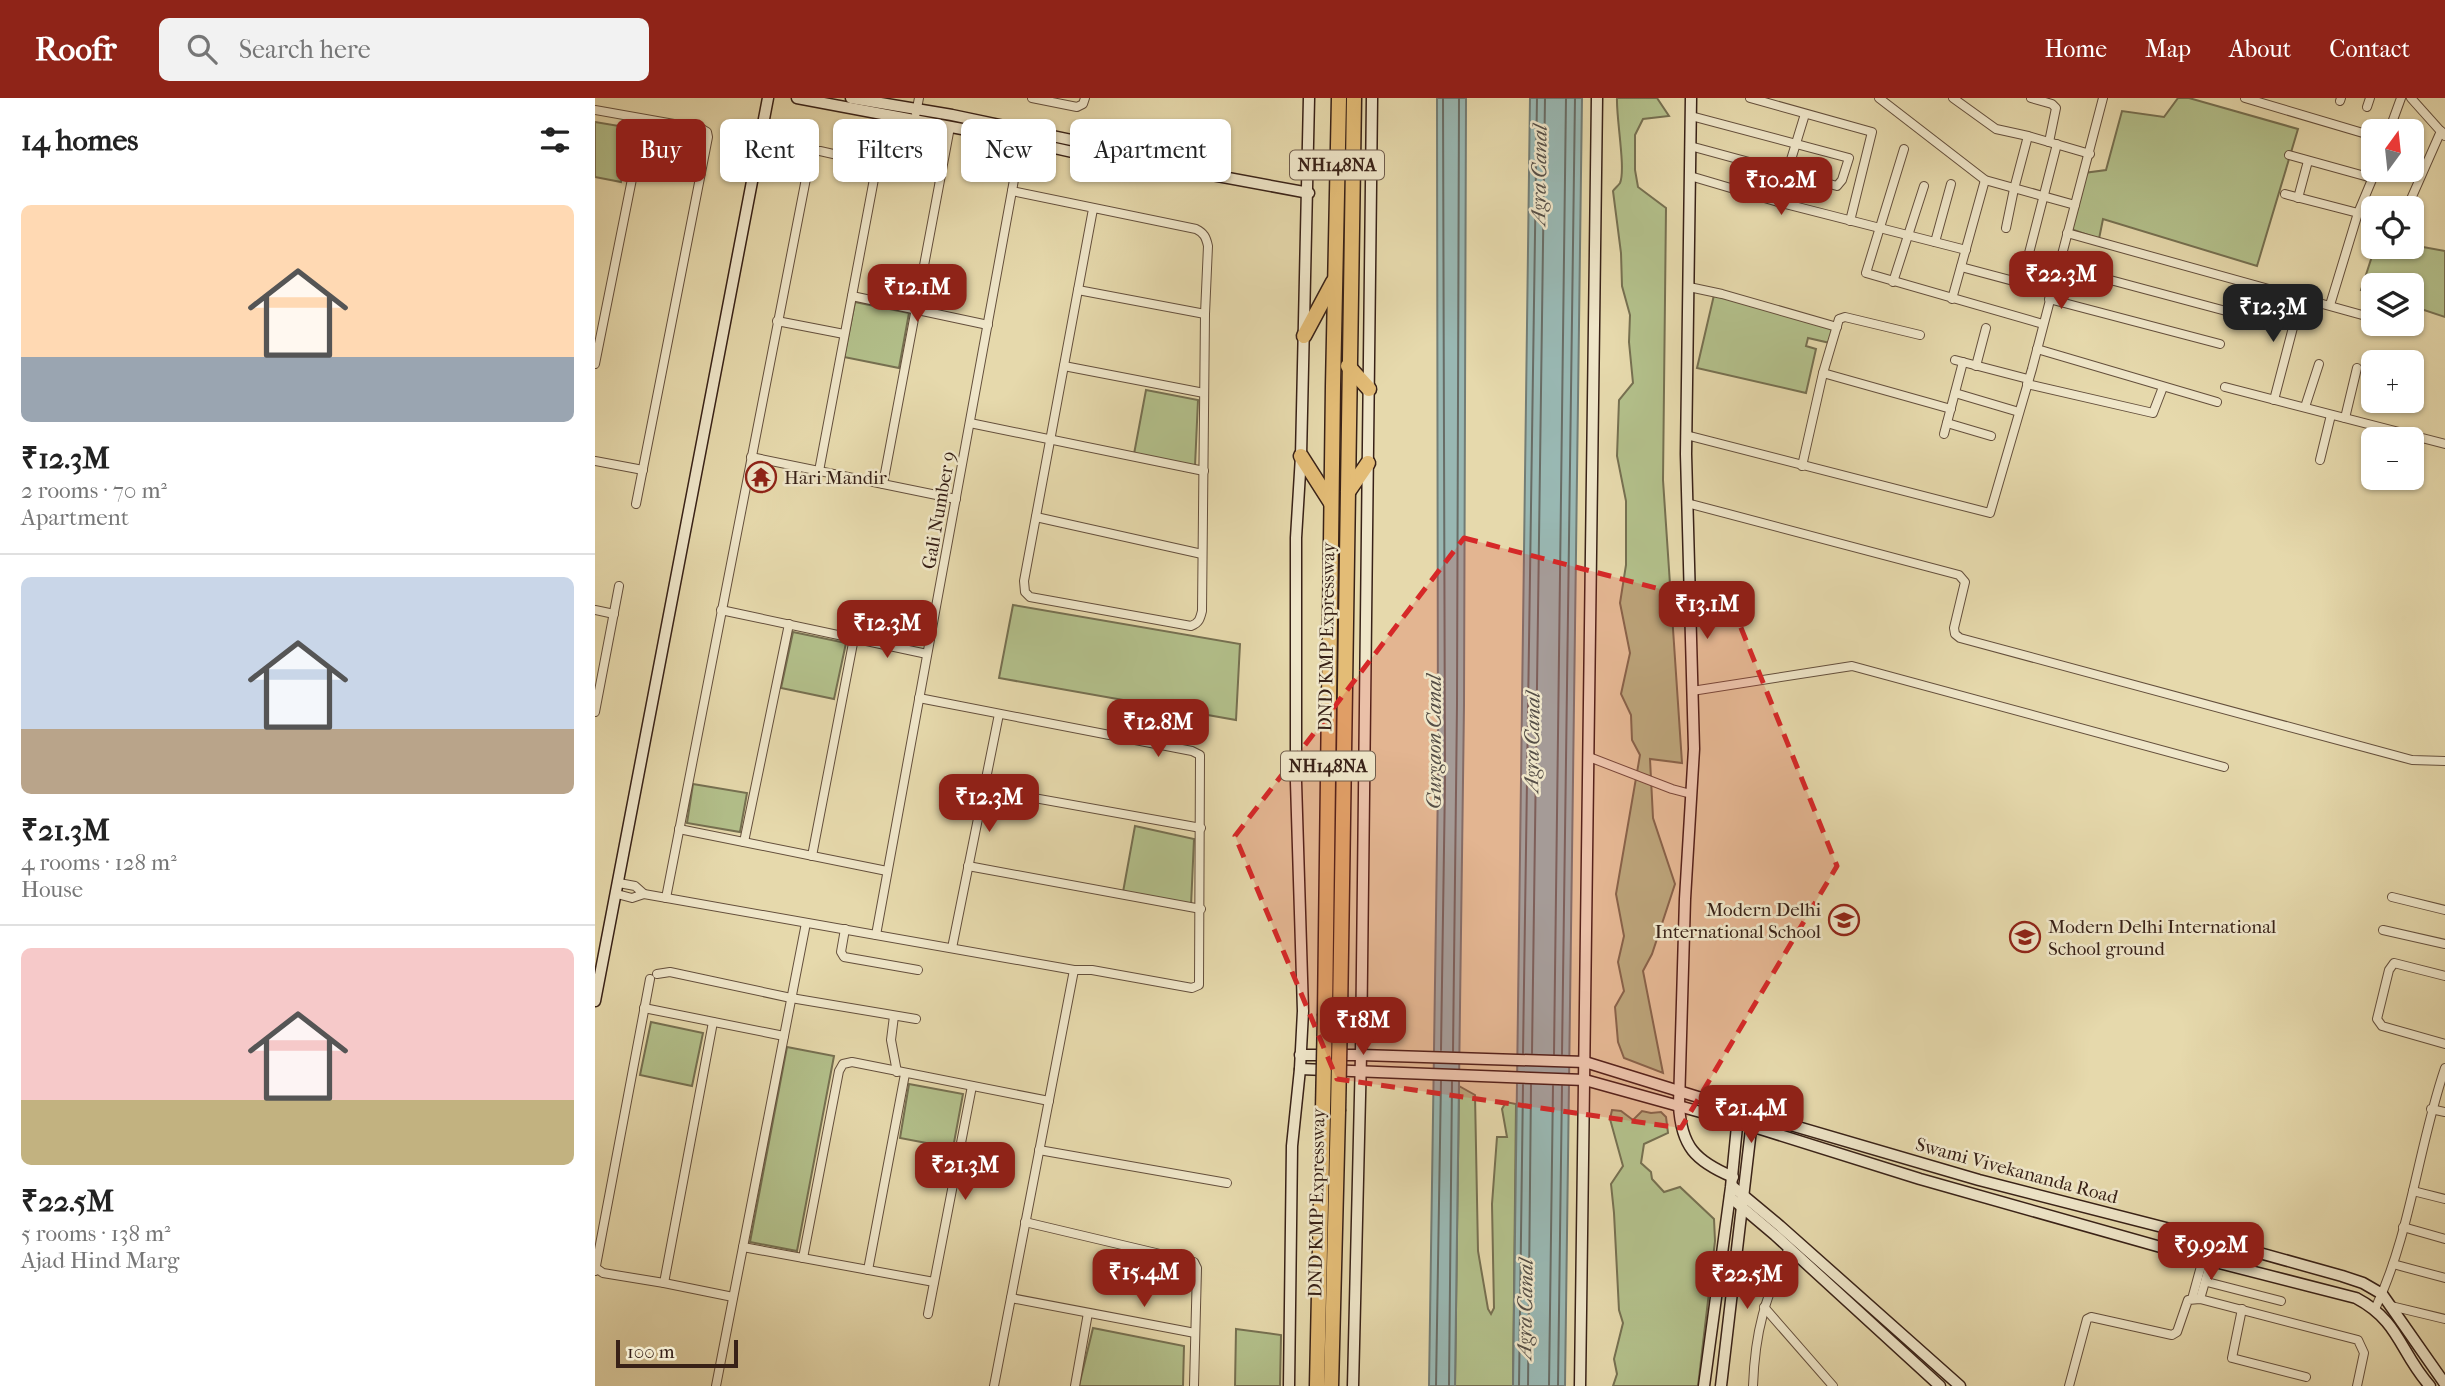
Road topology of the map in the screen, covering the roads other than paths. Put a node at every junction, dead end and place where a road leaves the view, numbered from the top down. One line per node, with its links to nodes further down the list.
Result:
1 (768, 98): 165 (street)
2 (797, 98): 20 (street)
3 (851, 98): 20 (street)
4 (1032, 98): 5 (street)
5 (1085, 98)
6 (1309, 98): 56 (street)
7 (1339, 98): 75 (highway, DND KMP Expressway / NH148NA)
8 (1354, 98): 101 (highway, DND KMP Expressway / NH148NA)
9 (1372, 98): 108 (street)
10 (1597, 98): 154 (street)
11 (1691, 98): 23 (street)
12 (1750, 98): 22 (street)
13 (1879, 98): 45 (street)
14 (1953, 98): 31 (street)
15 (2031, 98): 34 (street)
16 (2103, 98): 39 (street)
17 (2245, 98): 29 (street)
18 (2401, 98): 25 (street)
19 (2411, 98): 30 (street)
20 (917, 109): 26 (street); 27 (street)
21 (595, 110): 24 (street)
22 (1805, 114): 35 (street); 65 (street)
23 (1691, 116): 35 (street); 36 (street)
24 (644, 119)
25 (2393, 119)
26 (961, 120)
27 (950, 127): 28 (street); 32 (street)
28 (961, 128)
29 (2361, 132)
30 (2443, 133): 58 (street)
31 (2028, 136): 34 (street); 54 (street)
32 (947, 141)
33 (1056, 141): 56 (street)
34 (2053, 143): 39 (street); 59 (street)
35 (1796, 144): 43 (street); 43 (street)
36 (1690, 146): 43 (street); 44 (street)
37 (1904, 149): 67 (street)
38 (833, 153): 88 (street)
39 (2089, 154): 62 (street)
40 (2289, 155): 41 (street)
41 (2308, 161): 42 (street); 60 (street)
42 (2361, 171)
43 (1788, 172): 61 (street)
44 (1690, 176): 61 (street); 77 (street)
45 (1985, 180): 54 (street); 71 (street)
46 (631, 182): 98 (street)
47 (699, 182): 131 (street)
48 (873, 182): 80 (street)
49 (938, 182): 84 (street)
50 (1014, 182): 55 (street, Gali Number 9)
51 (2371, 182): 64 (street)
52 (1951, 184): 70 (street)
53 (1924, 186): 69 (street)
54 (2014, 189): 59 (street); 66 (street)
55 (1012, 191): 63 (street); 90 (street, Gali Number 9)
56 (1308, 193): 95 (street)
57 (2285, 194): 60 (street)
58 (2413, 196)
59 (2044, 197): 62 (street); 72 (street)
60 (2298, 198): 64 (street)
61 (1778, 202): 65 (street)
62 (2075, 205): 68 (street)
63 (1093, 209): 78 (street); 86 (street)
64 (2358, 213): 83 (street)
65 (1850, 221): 67 (street)
66 (2006, 228)
67 (1880, 229): 69 (street); 76 (street)
68 (2067, 233): 73 (street); 81 (street)
69 (1909, 236): 70 (street); 76 (street)
70 (1935, 242): 71 (street)
71 (1966, 250): 74 (street)
72 (2028, 257)
73 (2058, 266): 79 (street); 85 (street)
74 (1961, 267): 79 (street); 82 (street)
75 (1335, 279): 95 (highway); 139 (highway, DND KMP Expressway / NH148NA)
76 (1893, 282): 82 (street)
77 (1689, 287): 91 (street); 121 (street)
78 (1078, 290): 86 (street); 100 (street)
79 (2050, 295): 89 (street); 96 (street)
80 (852, 296): 84 (street); 93 (street)
81 (2301, 297): 83 (street); 111 (street)
82 (1952, 299): 89 (street)
83 (2330, 305): 87 (street)
84 (915, 309): 90 (street); 134 (street)
85 (2226, 311)
86 (1205, 314): 109 (street)
87 (2361, 314)
88 (777, 321): 93 (street); 126 (street)
89 (2043, 324): 97 (street)
90 (988, 325): 118 (street, Gali Number 9)
91 (1837, 327): 94 (street); 104 (street)
92 (1986, 328): 102 (street)
93 (844, 334): 132 (street)
94 (1920, 335)
95 (1304, 336): 125 (street)
96 (2220, 344)
97 (2036, 349): 105 (street); 106 (street)
98 (595, 364)
99 (2319, 364): 113 (street)
100 (1064, 366): 109 (street); 123 (street)
101 (1348, 366): 108 (highway); 135 (highway, DND KMP Expressway / NH148NA)
102 (1976, 366): 105 (street); 110 (street)
103 (2357, 368): 117 (street)
104 (1823, 373): 114 (street); 130 (street)
105 (2027, 382): 106 (street); 115 (street)
106 (2163, 387): 112 (street)
107 (2225, 387): 111 (street)
108 (1369, 389): 129 (street)
109 (1204, 393): 133 (street)
110 (1955, 393): 114 (street); 115 (street)
111 (2274, 400): 113 (street)
112 (2217, 402)
113 (2305, 407): 116 (street)
114 (1951, 409): 119 (street)
115 (2019, 412): 130 (street)
116 (2331, 415): 117 (street); 127 (street)
117 (2345, 418): 124 (street)
118 (969, 423): 123 (street); 136 (street, Gali Number 9)
119 (1947, 424): 120 (street); 122 (street)
120 (1944, 434)
121 (1686, 435): 130 (street); 137 (street)
122 (1991, 436)
123 (1051, 440): 133 (street); 140 (street)
124 (2445, 444)
125 (1301, 456): 139 (highway); 187 (street)
126 (751, 457): 132 (street); 144 (street)
127 (2319, 460)
128 (595, 461): 131 (street)
129 (1368, 463): 135 (highway); 188 (street)
130 (1801, 466)
131 (643, 470): 138 (street)
132 (818, 471): 134 (street)
133 (1204, 471): 141 (street)
134 (883, 484): 136 (street)
135 (1348, 492): 201 (highway, DND KMP Expressway / NH148NA, bridge)
136 (956, 499): 148 (street, Gali Number 9)
137 (1687, 503): 150 (street); 155 (street)
138 (636, 505)
139 (1331, 511): 201 (highway, DND KMP Expressway / NH148NA, bridge)
140 (1036, 517): 141 (street); 141 (street)
141 (1202, 554)
142 (619, 586): 145 (street)
143 (595, 610): 145 (street)
144 (721, 610): 146 (street); 160 (street)
145 (614, 614): 149 (street)
146 (789, 624): 147 (street); 161 (street)
147 (854, 638): 148 (street); 162 (street)
148 (927, 654): 151 (street, Gali Number 9)
149 (598, 680): 152 (street)
150 (1692, 691): 156 (street); 158 (street)
151 (919, 698): 153 (street); 164 (street, Gali Number 9)
152 (595, 712)
153 (999, 714): 157 (street); 159 (street)
154 (1589, 757): 158 (street); 189 (street)
155 (2445, 761)
156 (2224, 767)
157 (984, 789): 159 (street); 163 (street)
158 (1691, 794): 196 (street)
159 (1201, 828): 168 (street)
160 (679, 829): 161 (street); 167 (street)
161 (744, 842): 162 (street)
162 (812, 856): 164 (street)
163 (968, 866): 168 (street); 175 (street)
164 (887, 871): 173 (street, Gali Number 9)
165 (618, 889): 167 (street); 180 (street)
166 (2392, 897): 169 (street)
167 (666, 898): 170 (street)
168 (1201, 908): 177 (street)
169 (2445, 910)
170 (806, 923): 171 (street); 179 (street)
171 (845, 929): 173 (street); 176 (street)
172 (2383, 930): 174 (street)
173 (876, 935): 175 (street)
174 (2445, 944)
175 (952, 948): 177 (street)
176 (918, 970)
177 (1074, 970): 197 (street)
178 (2445, 976): 186 (street)
179 (792, 998): 181 (street); 182 (street); 185 (street)
180 (595, 1001)
181 (644, 1008): 184 (street); 220 (street)
182 (894, 1016): 183 (street); 192 (street)
183 (916, 1019)
184 (713, 1022): 185 (street); 225 (street)
185 (784, 1036): 215 (street)
186 (2445, 1044)
187 (1300, 1055): 188 (street, Swami Vivekananda Road); 191 (street)
188 (1361, 1055): 189 (street, Swami Vivekananda Road); 193 (street)
189 (1579, 1061): 194 (street); 196 (street, Swami Vivekananda Road)
190 (2445, 1068): 199 (street)
191 (1300, 1069): 193 (street); 245 (street)
192 (901, 1073): 195 (street); 217 (street); 221 (street)
193 (1360, 1073): 194 (street); 248 (street)
194 (1585, 1080): 198 (street); 249 (street)
195 (972, 1086): 197 (street); 223 (street)
196 (1679, 1091): 198 (street); 200 (street, Swami Vivekananda Road)
197 (1049, 1101): 206 (street)
198 (1679, 1105): 204 (street); 208 (street)
199 (2431, 1109): 202 (street); 209 (street)
200 (1739, 1110): 203 (street, Swami Vivekananda Road); 204 (street)
201 (1331, 1111): 246 (highway, DND KMP Expressway / NH148NA); 247 (highway, DND KMP Expressway / NH148NA)
202 (2445, 1112)
203 (1753, 1114): 205 (street); 226 (street, Swami Vivekananda Road)
204 (1737, 1122): 205 (street); 208 (street)
205 (1751, 1126): 211 (street); 218 (street)
206 (1039, 1150): 207 (street); 212 (street)
207 (1227, 1183)
208 (1731, 1186): 211 (street); 250 (street)
209 (2413, 1191): 210 (street); 213 (street)
210 (2445, 1199)
211 (1744, 1201): 216 (street); 251 (street); 255 (street)
212 (1025, 1222): 228 (street); 238 (street)
213 (2403, 1227): 214 (street); 219 (street)
214 (2445, 1239)
215 (743, 1247): 217 (street); 227 (street)
216 (1789, 1248): 232 (street); 254 (street)
217 (803, 1258): 221 (street)
218 (2207, 1260): 224 (street); 229 (street); 234 (street)
219 (2393, 1265): 222 (street); 226 (street)
220 (595, 1270): 225 (street)
221 (868, 1270): 223 (street)
222 (2445, 1278)
223 (935, 1282): 236 (street)
224 (2207, 1282): 229 (street); 230 (street)
225 (664, 1283): 227 (street)
226 (2382, 1294): 231 (street, Swami Vivekananda Road); 234 (street)
227 (733, 1297): 241 (street)
228 (1011, 1298): 235 (street); 242 (street)
229 (2196, 1299): 233 (street); 256 (street)
230 (2281, 1301)
231 (2391, 1306): 237 (street); 240 (street, Swami Vivekananda Road)
232 (1763, 1307): 252 (street); 253 (street)
233 (2242, 1309): 239 (street); 257 (street)
234 (2375, 1309): 258 (street)
235 (1088, 1313): 238 (street); 243 (street)
236 (928, 1314)
237 (2445, 1319)
238 (1195, 1333): 244 (street)
239 (2306, 1377)
240 (2445, 1384)
241 (716, 1386)
242 (993, 1386)
243 (1075, 1386)
244 (1194, 1386)
245 (1289, 1386)
246 (1317, 1386)
247 (1331, 1386)
248 (1353, 1386)
249 (1580, 1386)
250 (1704, 1386)
251 (1721, 1386)
252 (1753, 1386)
253 (1832, 1386)
254 (1940, 1386)
255 (1960, 1386)
256 (2069, 1386)
257 (2357, 1386)
258 (2430, 1386)

